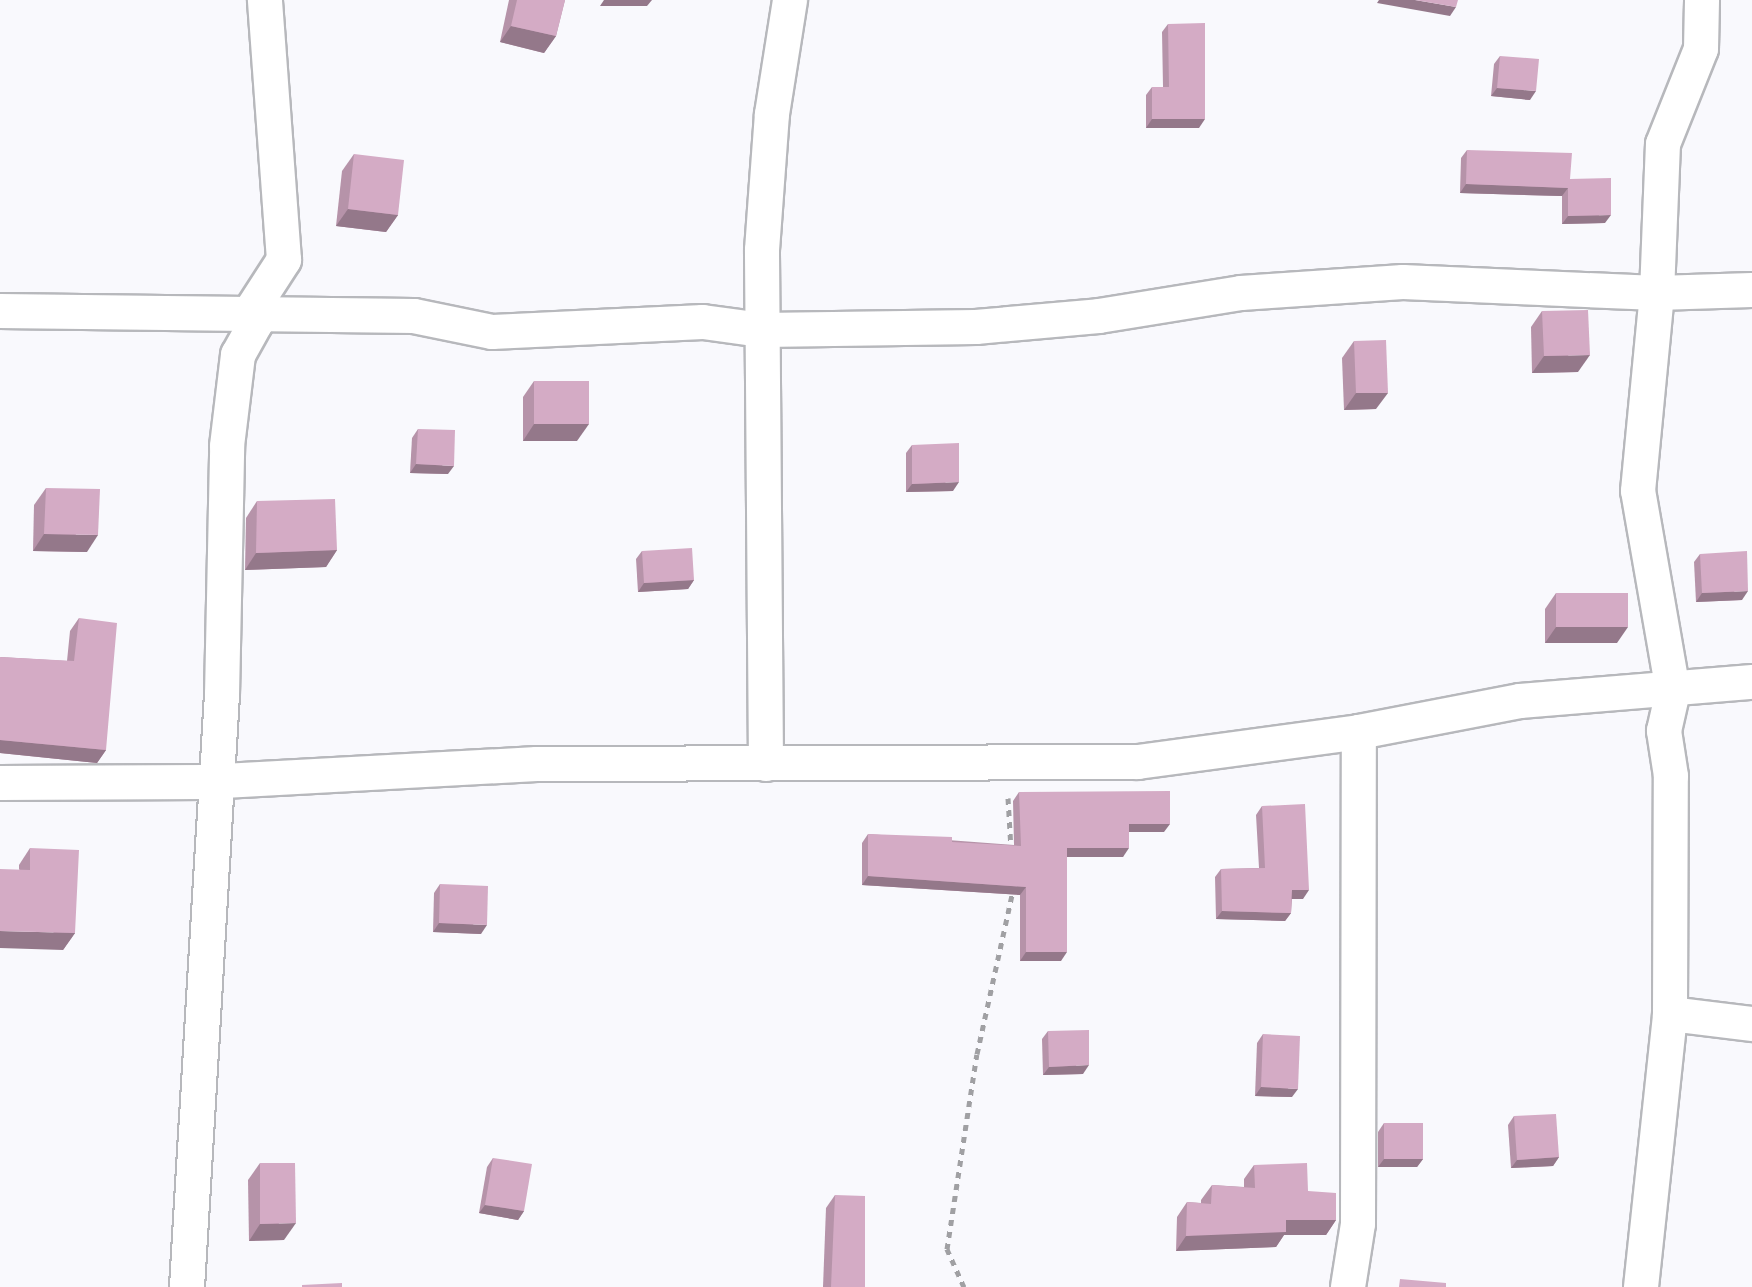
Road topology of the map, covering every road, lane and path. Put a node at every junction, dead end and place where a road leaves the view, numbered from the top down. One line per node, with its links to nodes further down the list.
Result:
1 (265, 0): 7 (street)
2 (790, 0): 8 (street)
3 (1702, 0): 5 (street)
4 (1752, 290): 5 (street)
5 (1657, 293): 8 (street); 10 (street)
6 (0, 311): 7 (street)
7 (251, 311): 8 (street); 14 (street)
8 (762, 330): 12 (street)
9 (1752, 682): 10 (street)
10 (1673, 691): 11 (street); 18 (street)
11 (1359, 732): 13 (street); 22 (street)
12 (766, 764): 13 (street); 14 (street)
13 (1025, 765): 16 (path)
14 (216, 781): 15 (street); 20 (street)
15 (0, 783)
16 (1011, 857)
17 (1012, 873): 21 (path)
18 (1670, 1014): 19 (street); 23 (street)
19 (1752, 1024)
20 (187, 1287)
21 (964, 1287)
22 (1348, 1287)
23 (1641, 1287)

